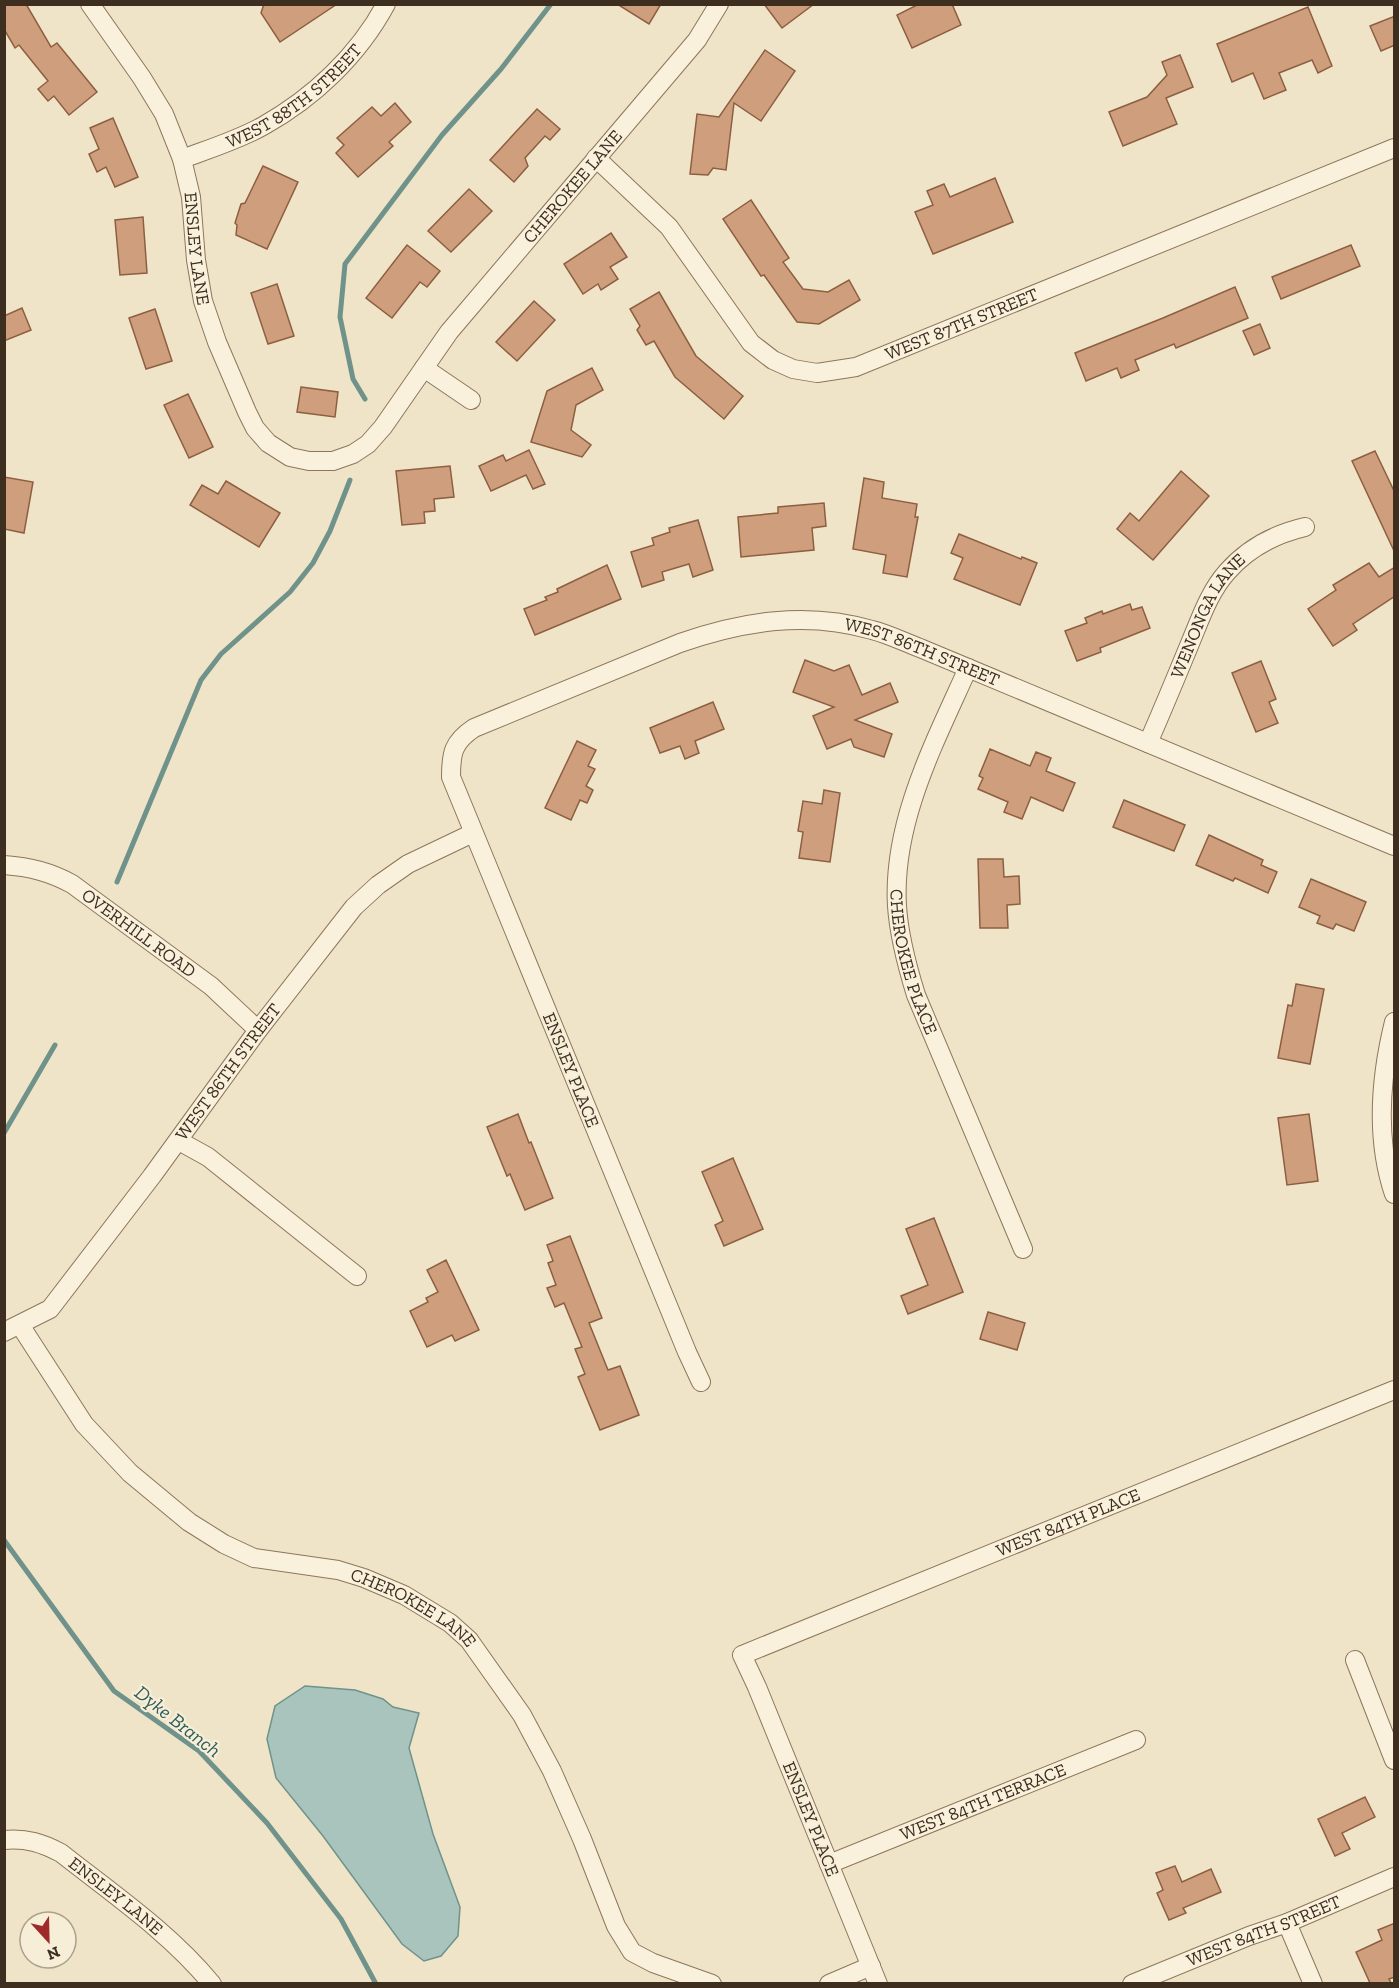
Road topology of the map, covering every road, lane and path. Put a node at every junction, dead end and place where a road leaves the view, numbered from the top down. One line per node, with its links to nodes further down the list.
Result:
1 (90, 4): 6 (street, ENSLEY LANE)
2 (386, 4): 6 (street, WEST 88TH STREET)
3 (718, 4): 5 (street, CHEROKEE LANE)
4 (1395, 148): 5 (street, WEST 87TH STREET)
5 (596, 158): 7 (street, CHEROKEE LANE)
6 (182, 159): 9 (street, ENSLEY LANE)
7 (424, 368): 8 (street); 9 (street, CHEROKEE LANE)
8 (471, 400)
9 (326, 461)
10 (1305, 527): 12 (street, WENONGA LANE)
11 (968, 668): 12 (street, WEST 86TH STREET); 13 (street, WEST 86TH STREET); 21 (street, CHEROKEE PLACE)
12 (1148, 743): 15 (street, WEST 86TH STREET)
13 (451, 755): 14 (street, ENSLEY PLACE)
14 (473, 833): 18 (street, WEST 86TH STREET); 24 (street, ENSLEY PLACE)
15 (1395, 846)
16 (4, 865): 18 (street, OVERHILL ROAD)
17 (1395, 1022): 20 (street)
18 (258, 1030): 19 (street, WEST 86TH STREET)
19 (178, 1141): 22 (street); 23 (street, WEST 86TH STREET)
20 (1395, 1194)
21 (1023, 1249)
22 (357, 1276)
23 (12, 1329): 36 (street, CHEROKEE LANE)
24 (701, 1382)
25 (1395, 1390): 26 (street, WEST 84TH PLACE)
26 (742, 1655): 31 (street, ENSLEY PLACE)
27 (1355, 1660): 29 (street)
28 (1136, 1740): 31 (street, WEST 84TH TERRACE)
29 (1395, 1760)
30 (4, 1840): 35 (street, ENSLEY LANE)
31 (829, 1864): 34 (street, ENSLEY PLACE)
32 (1395, 1877): 33 (street, WEST 84TH STREET)
33 (1287, 1923): 39 (street, WEST 84TH STREET); 40 (street)
34 (871, 1966): 37 (street); 38 (street, ENSLEY PLACE)
35 (212, 1983)
36 (712, 1983)
37 (829, 1983)
38 (878, 1983)
39 (1132, 1983)
40 (1312, 1983)

